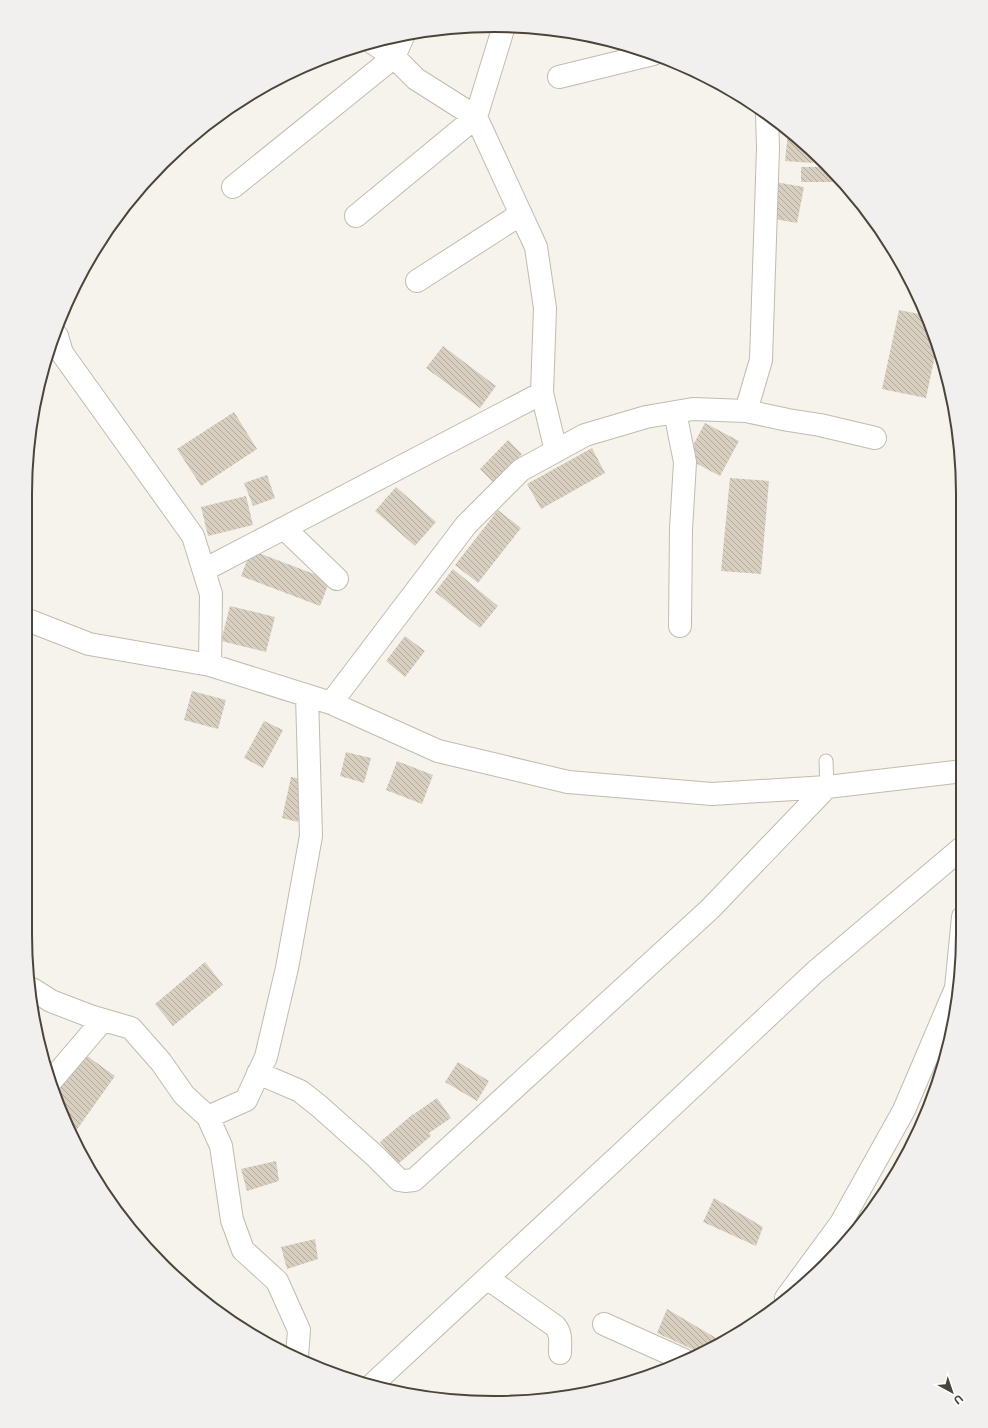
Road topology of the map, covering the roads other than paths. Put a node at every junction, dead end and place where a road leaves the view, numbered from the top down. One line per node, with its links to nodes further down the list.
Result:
1 (502, 32): 7 (street)
2 (401, 42): 4 (street)
3 (378, 47): 4 (street)
4 (394, 57): 7 (street); 9 (street)
5 (642, 57): 6 (street)
6 (559, 77)
7 (476, 117): 10 (street); 11 (street)
8 (767, 121): 15 (street)
9 (233, 187)
10 (521, 214): 12 (street); 14 (street)
11 (356, 216)
12 (417, 281)
13 (58, 341): 20 (street)
14 (542, 393): 18 (street); 19 (street)
15 (746, 411): 16 (street); 17 (street)
16 (675, 412): 18 (street); 23 (street)
17 (875, 438)
18 (556, 451): 26 (street)
19 (285, 529): 20 (street); 21 (street)
20 (204, 570): 24 (street)
21 (337, 579)
22 (32, 622): 24 (street)
23 (680, 626)
24 (210, 665): 25 (street)
25 (307, 696): 26 (street); 34 (street)
26 (331, 703): 29 (street)
27 (826, 760): 29 (lane)
28 (956, 766): 29 (street)
29 (827, 787): 34 (street)
30 (956, 853): 37 (street)
31 (36, 991): 33 (street)
32 (951, 1000): 38 (street)
33 (103, 1020): 35 (street); 36 (street)
34 (258, 1074): 36 (street)
35 (55, 1076)
36 (208, 1117): 40 (street)
37 (487, 1278): 41 (street); 43 (street)
38 (797, 1283)
39 (604, 1324): 42 (street)
40 (296, 1351)
41 (560, 1353)
42 (678, 1357)
43 (377, 1381)

